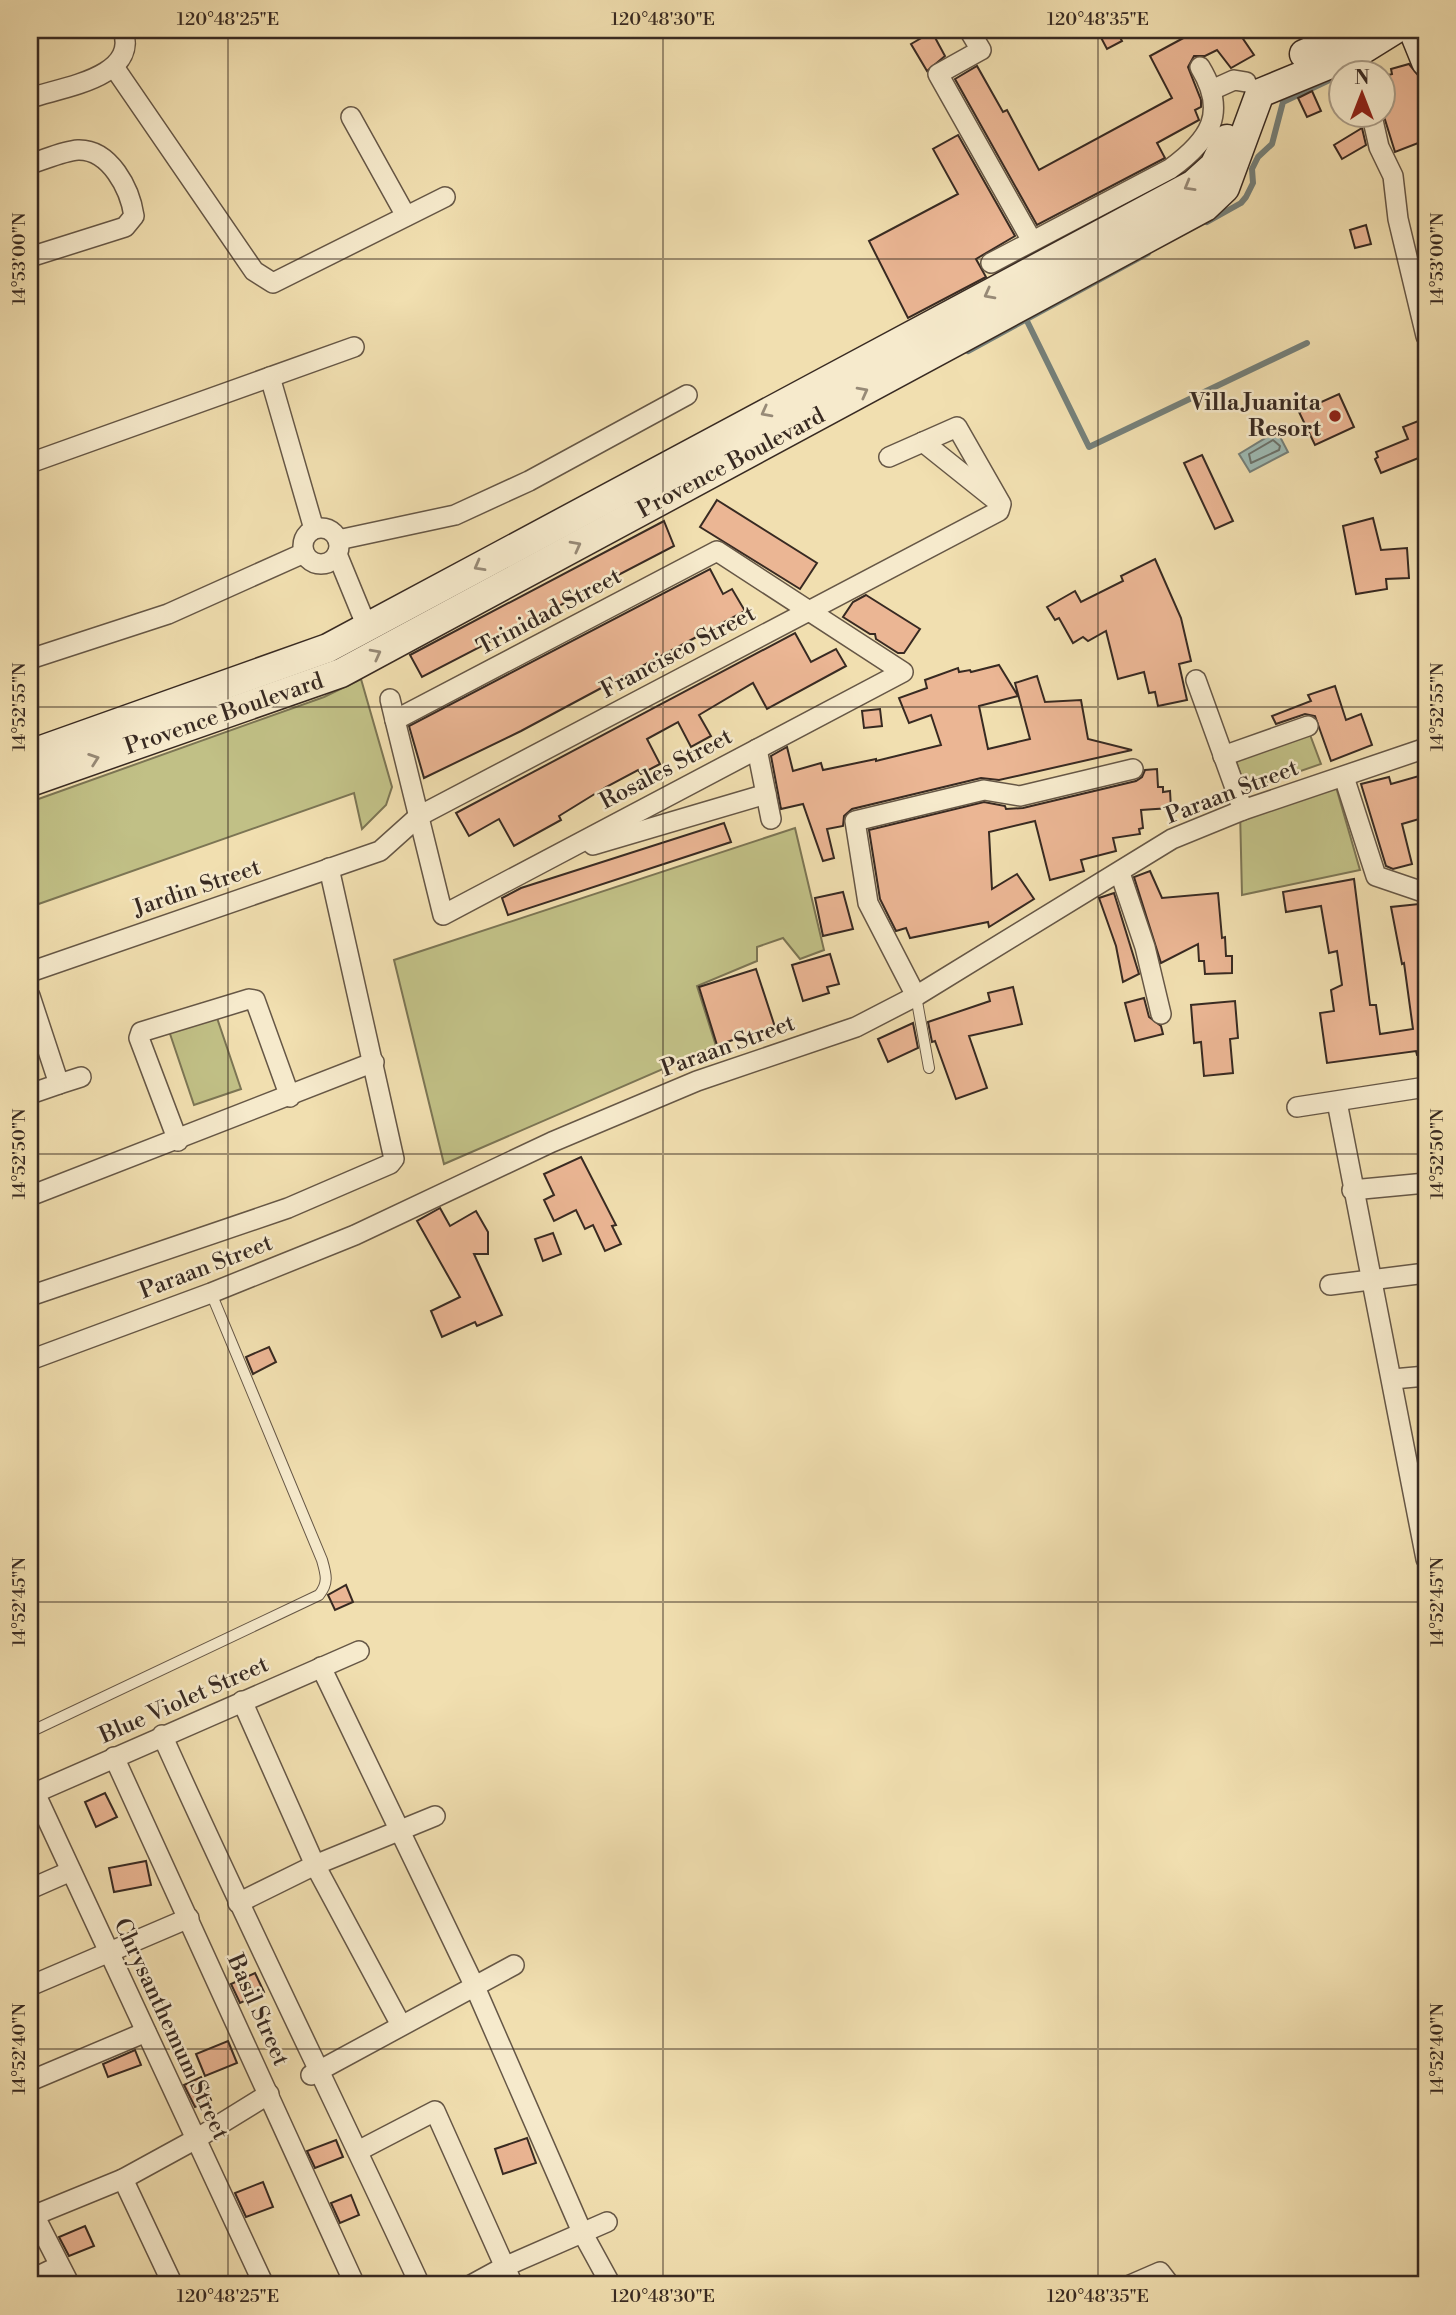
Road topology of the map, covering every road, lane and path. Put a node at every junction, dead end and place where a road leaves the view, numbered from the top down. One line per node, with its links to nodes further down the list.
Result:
1 (123, 30): 7 (street)
2 (969, 30): 17 (street)
3 (1394, 30): 5 (street)
4 (1413, 30): 6 (street)
5 (1356, 44): 9 (street); 34 (street, Provence Boulevard, one-way to 5)
6 (1426, 62)
7 (114, 67): 11 (street); 16 (street)
8 (1200, 67): 10 (street)
9 (1246, 82): 10 (street); 32 (street, Provence Boulevard, one-way to 32)
10 (1214, 89): 17 (street)
11 (30, 98)
12 (351, 117): 16 (street)
13 (1375, 130): 20 (street)
14 (30, 164): 18 (street)
15 (444, 197): 16 (street)
16 (406, 216)
17 (1032, 242): 19 (street)
18 (30, 257)
19 (991, 263)
20 (1426, 336)
21 (354, 347): 22 (street)
22 (270, 377): 26 (street); 28 (street)
23 (687, 395): 29 (street)
24 (923, 442): 25 (street); 27 (street); 27 (street)
25 (889, 457)
26 (30, 463)
27 (1001, 504): 31 (street, Francisco Street)
28 (314, 530): 29 (street); 30 (street)
29 (337, 547): 30 (street); 32 (street)
30 (304, 553): 33 (street)
31 (807, 612): 37 (street, Trinidad Street); 40 (street, Rosales Street); 48 (street, Francisco Street)
32 (367, 627): 34 (street, Provence Boulevard)
33 (30, 659)
34 (335, 660): 41 (street, Provence Boulevard); 45 (street, Provence Boulevard, one-way to 34)
35 (1196, 680): 42 (street)
36 (390, 699): 37 (street)
37 (395, 720): 48 (street)
38 (1308, 726): 42 (street)
39 (1426, 748): 44 (street, Paraan Street)
40 (757, 749): 46 (street); 51 (street, Rosales Street)
41 (30, 754)
42 (1223, 756): 47 (street)
43 (1133, 769): 57 (street)
44 (1344, 777): 47 (street, Paraan Street); 54 (street)
45 (30, 782)
46 (766, 794): 49 (street); 51 (street)
47 (1243, 810): 53 (street, Paraan Street)
48 (419, 816): 50 (street, Francisco Street); 51 (street, Rosales Street)
49 (771, 819)
50 (380, 851): 52 (street, Jardin Street)
51 (551, 857)
52 (329, 868): 55 (street, Jardin Street); 59 (street)
53 (1120, 873): 57 (street, Paraan Street); 58 (street)
54 (1426, 893)
55 (30, 972)
56 (30, 996): 62 (street)
57 (916, 996): 60 (lane); 75 (street, Paraan Street)
58 (1161, 1014)
59 (374, 1062): 65 (street); 76 (street)
60 (929, 1068)
61 (81, 1077): 62 (street)
62 (59, 1084): 64 (street)
63 (1426, 1087): 66 (street)
64 (30, 1094)
65 (290, 1097): 68 (street); 68 (street)
66 (1337, 1102): 67 (street); 70 (street)
67 (1297, 1107)
68 (178, 1141): 71 (street)
69 (1426, 1182): 70 (street)
70 (1352, 1190): 73 (street)
71 (30, 1196)
72 (1426, 1273): 73 (street)
73 (1370, 1278): 74 (street); 79 (street)
74 (1330, 1285)
75 (211, 1293): 77 (street, Paraan Street); 85 (lane)
76 (30, 1296)
77 (30, 1360)
78 (1426, 1376): 79 (street)
79 (1393, 1379): 80 (street)
80 (1418, 1471): 81 (street)
81 (1426, 1558)
82 (359, 1651): 83 (street, Blue Violet Street)
83 (321, 1667): 84 (street, Blue Violet Street); 90 (street)
84 (242, 1701): 86 (street, Blue Violet Street); 91 (street)
85 (30, 1732)
86 (162, 1735): 87 (street, Blue Violet Street); 94 (street)
87 (114, 1757): 88 (street, Blue Violet Street); 95 (street, Basil Street)
88 (32, 1794): 92 (street, Chrysanthemum Street)
89 (435, 1816): 90 (street)
90 (400, 1829): 91 (street); 99 (street)
91 (315, 1865): 94 (street); 100 (street)
92 (71, 1871): 93 (street); 96 (street, Chrysanthemum Street)
93 (30, 1889)
94 (238, 1903): 102 (street)
95 (189, 1918): 96 (street); 104 (street, Basil Street)
96 (107, 1953): 98 (street); 101 (street, Chrysanthemum Street)
97 (514, 1965): 99 (street)
98 (30, 1986)
99 (475, 1987): 100 (street); 110 (street)
100 (401, 2025): 102 (street)
101 (146, 2032): 103 (street); 105 (street, Chrysanthemum Street)
102 (316, 2072): 106 (street)
103 (30, 2081)
104 (269, 2094): 105 (street); 118 (street, Basil Street)
105 (196, 2139): 107 (street); 117 (street, Chrysanthemum Street)
106 (358, 2151): 112 (street); 119 (street)
107 (123, 2179): 108 (street); 116 (street)
108 (32, 2211): 111 (street)
109 (607, 2222): 110 (street)
110 (582, 2232): 112 (street); 122 (street)
111 (59, 2266): 114 (street); 115 (street)
112 (504, 2267): 120 (street); 121 (street)
113 (1165, 2278): 123 (street)
114 (30, 2280)
115 (70, 2285)
116 (173, 2285)
117 (264, 2285)
118 (355, 2285)
119 (420, 2285)
120 (471, 2285)
121 (513, 2285)
122 (611, 2285)
123 (1130, 2285)

